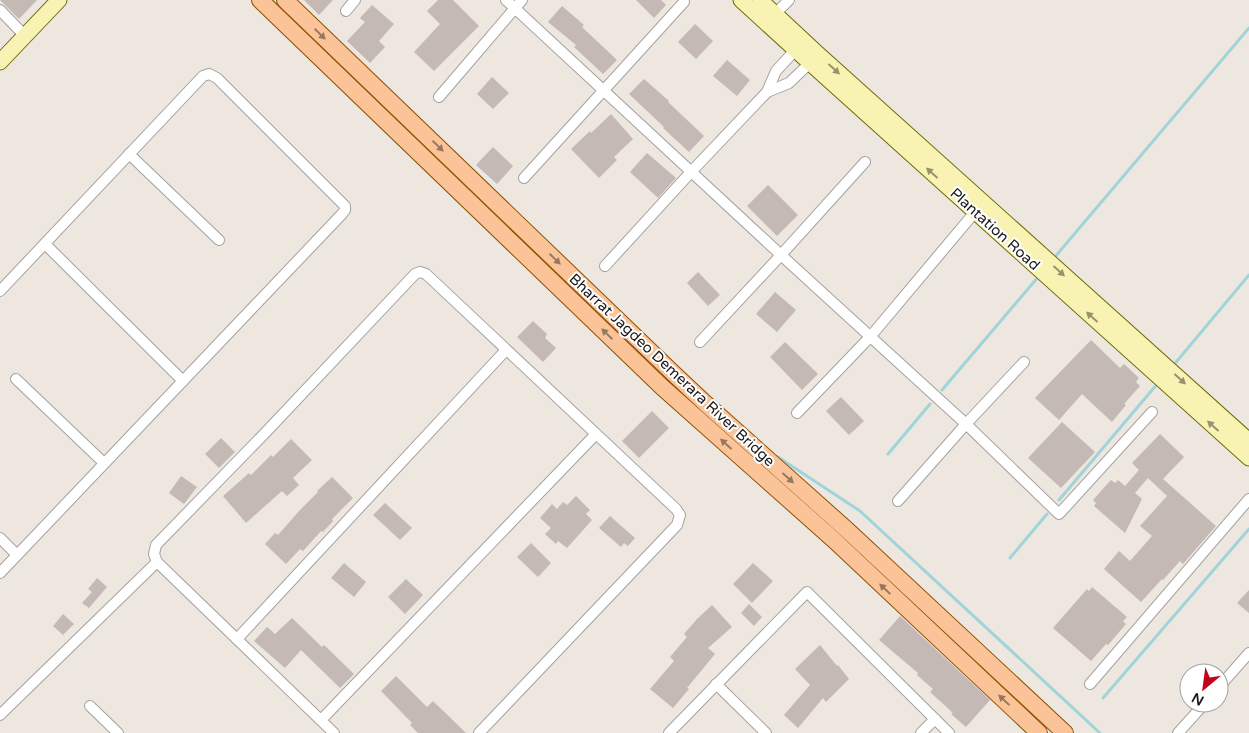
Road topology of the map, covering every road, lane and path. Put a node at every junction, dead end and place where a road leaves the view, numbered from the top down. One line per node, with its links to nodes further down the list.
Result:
1 (59, 0): 14 (street)
2 (260, 0): 67 (main road, Bharrat Jagdeo Demerara River Bridge, one-way to 2)
3 (285, 0): 68 (main road, Bharrat Jagdeo Demerara River Bridge, one-way to 68)
4 (355, 0): 12 (street)
5 (506, 0): 10 (street)
6 (741, 0): 13 (street, Plantation Road)
7 (760, 0): 13 (street, Plantation Road)
8 (789, 0): 13 (street)
9 (684, 2): 18 (street)
10 (518, 4): 18 (street); 20 (street)
11 (0, 10): 14 (street)
12 (346, 11)
13 (770, 18): 15 (street, Plantation Road)
14 (25, 36): 17 (street)
15 (799, 45): 16 (street, Plantation Road); 19 (street)
16 (814, 59): 19 (street); 25 (street, Plantation Road, one-way to 16); 41 (street, Plantation Road, one-way to 41)
17 (0, 62)
18 (604, 91): 23 (street); 24 (street)
19 (768, 92): 23 (street)
20 (439, 96)
21 (129, 154): 26 (street); 27 (street); 36 (street)
22 (865, 162): 28 (street)
23 (691, 172): 28 (street); 29 (street)
24 (524, 178)
25 (976, 212): 31 (street); 42 (street, Plantation Road, one-way to 25)
26 (219, 240)
27 (45, 244): 30 (street); 36 (street)
28 (781, 255): 31 (street); 32 (street)
29 (605, 266)
30 (0, 292)
31 (870, 337): 38 (street); 39 (street)
32 (700, 342)
33 (506, 350): 40 (street); 48 (street); 50 (street)
34 (1024, 362): 39 (street)
35 (16, 379): 43 (street)
36 (183, 381): 43 (street)
37 (1152, 412): 39 (street)
38 (797, 413)
39 (966, 424): 45 (street)
40 (596, 434): 59 (street); 62 (street)
41 (1249, 442)
42 (1249, 458)
43 (104, 463): 47 (street)
44 (1249, 499): 54 (street)
45 (898, 501)
46 (0, 538): 47 (street)
47 (17, 555): 49 (street)
48 (157, 562): 50 (street); 57 (street)
49 (0, 573)
50 (237, 639): 59 (street)
51 (1249, 653): 52 (street)
52 (1229, 676)
53 (716, 684): 58 (street); 63 (street); 64 (street)
54 (1090, 684)
55 (90, 706): 60 (street)
56 (1196, 713): 69 (street)
57 (0, 715)
58 (935, 718): 65 (street); 66 (street)
59 (321, 720): 61 (street)
60 (118, 733)
61 (334, 733)
62 (479, 733)
63 (669, 733)
64 (766, 733)
65 (920, 733)
66 (949, 733)
67 (1039, 733)
68 (1065, 733)
69 (1178, 733)

